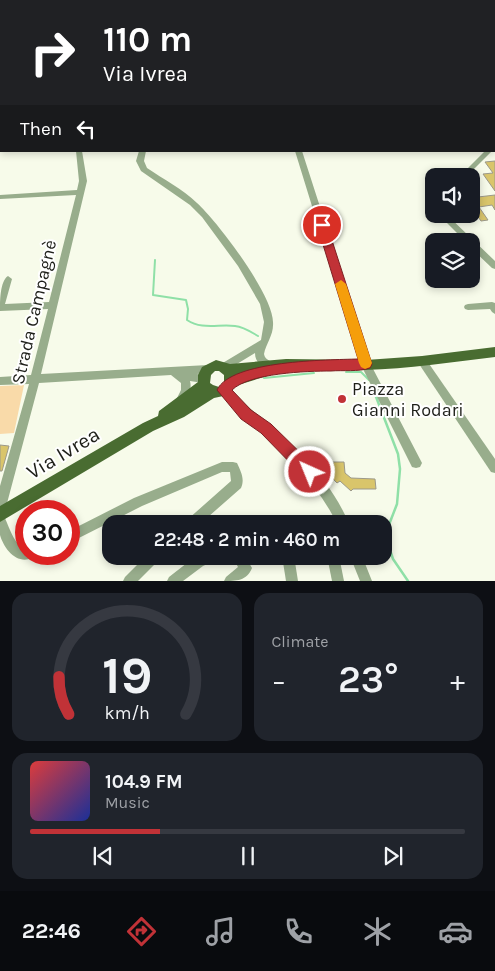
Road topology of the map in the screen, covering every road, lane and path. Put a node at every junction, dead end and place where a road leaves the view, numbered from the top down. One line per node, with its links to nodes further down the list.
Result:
1 (79, 152): 6 (street, Strada Campagnè)
2 (143, 152): 17 (street)
3 (298, 152): 20 (street)
4 (488, 152): 5 (street)
5 (471, 168)
6 (80, 192): 7 (street); 13 (street, Strada Campagnè)
7 (0, 197)
8 (451, 223): 9 (street)
9 (461, 233)
10 (480, 252): 11 (street)
11 (495, 266)
12 (8, 279): 14 (street)
13 (54, 305): 14 (street); 26 (street, Strada Campagnè)
14 (0, 307)
15 (468, 307): 16 (street)
16 (495, 310)
17 (263, 343): 21 (street); 25 (street)
18 (495, 352): 19 (main road, Via Ivrea)
19 (422, 361): 20 (main road, Via Ivrea); 31 (street)
20 (366, 364): 22 (main road, Via Ivrea); 30 (street)
21 (271, 365): 22 (main road, Via Ivrea); 25 (main road, Via Ivrea)
22 (314, 366): 25 (main road, Via Ivrea)
23 (150, 372): 24 (street); 25 (street); 26 (street)
24 (174, 374): 25 (street); 28 (street)
25 (217, 379): 28 (main road, Via Ivrea); 29 (main road, Via Ivrea); 32 (street)
26 (36, 380): 27 (street); 33 (street, Strada Campagnè)
27 (0, 382)
28 (180, 402): 29 (main road, Via Ivrea)
29 (148, 427): 34 (main road, Via Ivrea)
30 (416, 463)
31 (495, 468)
32 (328, 494): 37 (street); 38 (street)
33 (0, 507)
34 (0, 514)
35 (114, 515): 36 (street)
36 (201, 515)
37 (335, 515)
38 (338, 515)
39 (0, 520): 42 (street)
40 (102, 521): 41 (street)
41 (80, 532)
42 (15, 550)
43 (146, 565): 49 (street)
44 (194, 565): 50 (street)
45 (244, 565): 51 (street)
46 (289, 565): 52 (street)
47 (335, 565): 53 (street)
48 (360, 565): 54 (street)
49 (129, 581)
50 (173, 581)
51 (230, 581)
52 (292, 581)
53 (338, 581)
54 (366, 581)

